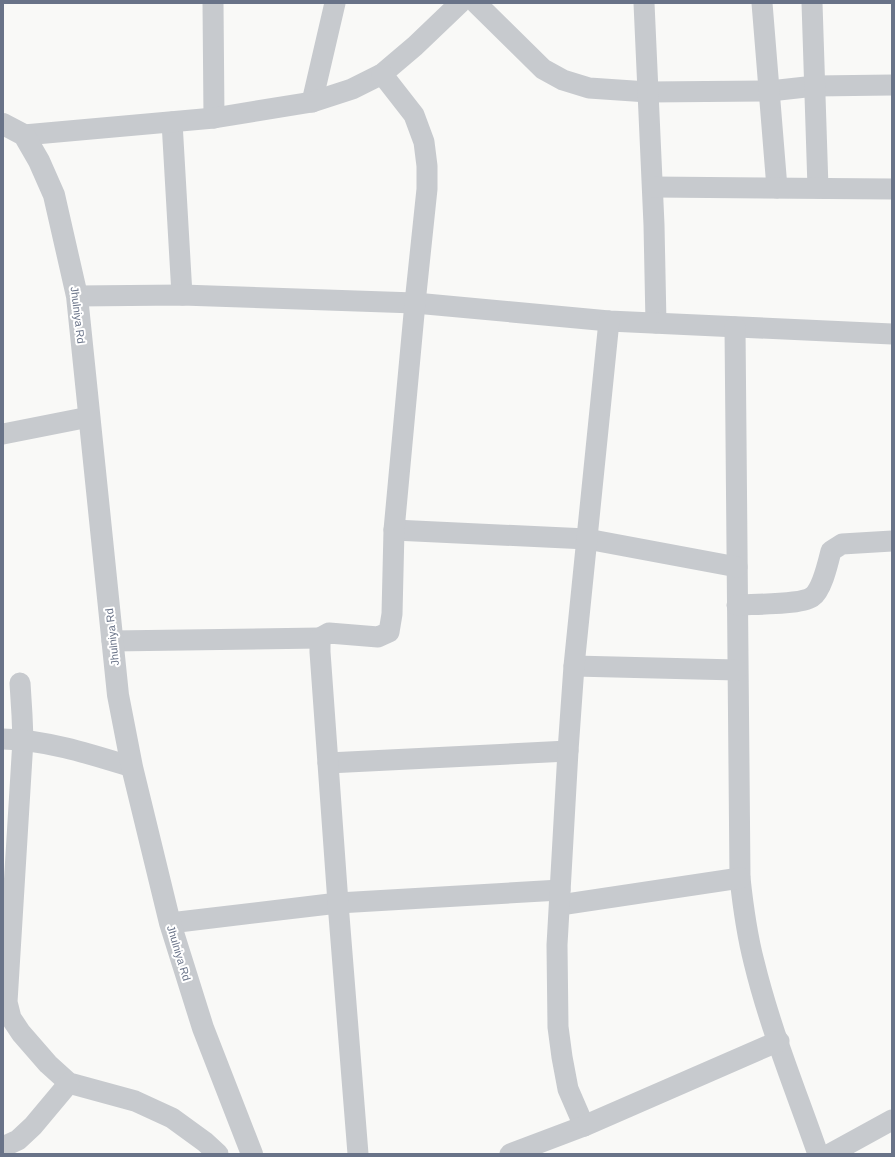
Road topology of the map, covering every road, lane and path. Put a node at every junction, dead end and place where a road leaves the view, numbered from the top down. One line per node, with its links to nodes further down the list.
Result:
1 (213, 3): 14 (street)
2 (335, 3): 13 (street)
3 (460, 3): 8 (street)
4 (476, 3): 12 (street)
5 (644, 3): 12 (street)
6 (762, 3): 11 (street)
7 (812, 3): 10 (street)
8 (382, 74): 13 (street); 24 (street)
9 (892, 85): 10 (street)
10 (815, 86): 11 (street); 20 (street)
11 (770, 91): 12 (street); 19 (street)
12 (648, 92): 18 (street)
13 (312, 102): 14 (street)
14 (214, 118): 15 (street)
15 (172, 122): 17 (street); 22 (street)
16 (3, 124): 17 (street)
17 (24, 135): 23 (street, Jhulniya Rd)
18 (652, 187): 19 (street); 26 (street)
19 (776, 188): 20 (street)
20 (818, 188): 21 (street)
21 (892, 189)
22 (182, 295): 23 (street); 24 (street)
23 (77, 296): 29 (street, Jhulniya Rd)
24 (415, 303): 25 (street); 31 (street)
25 (609, 321): 26 (street); 32 (street)
26 (656, 323): 27 (street)
27 (735, 327): 28 (street); 34 (street)
28 (892, 334)
29 (89, 417): 30 (street); 37 (street, Jhulniya Rd)
30 (3, 434)
31 (394, 530): 32 (street); 36 (street)
32 (588, 540): 34 (street); 38 (street)
33 (892, 542): 35 (street)
34 (737, 567): 35 (street)
35 (737, 605): 39 (street)
36 (320, 638): 37 (street); 43 (street)
37 (112, 641): 44 (street, Jhulniya Rd)
38 (574, 666): 39 (street); 42 (street)
39 (737, 670): 45 (street)
40 (20, 683): 41 (street)
41 (13, 740): 44 (street); 49 (street)
42 (568, 751): 43 (street); 46 (street)
43 (328, 763): 47 (street)
44 (132, 767): 48 (street, Jhulniya Rd)
45 (740, 878): 46 (street); 50 (street)
46 (560, 898): 47 (street); 53 (street)
47 (338, 903): 48 (street); 57 (street)
48 (170, 923): 56 (street, Jhulniya Rd)
49 (5, 1002): 51 (street)
50 (778, 1041): 53 (street); 59 (street)
51 (69, 1083): 54 (street); 55 (street)
52 (892, 1120): 60 (street)
53 (584, 1126): 58 (street)
54 (14, 1147)
55 (218, 1154)
56 (252, 1154)
57 (358, 1154)
58 (510, 1154)
59 (818, 1154)
60 (830, 1154)

